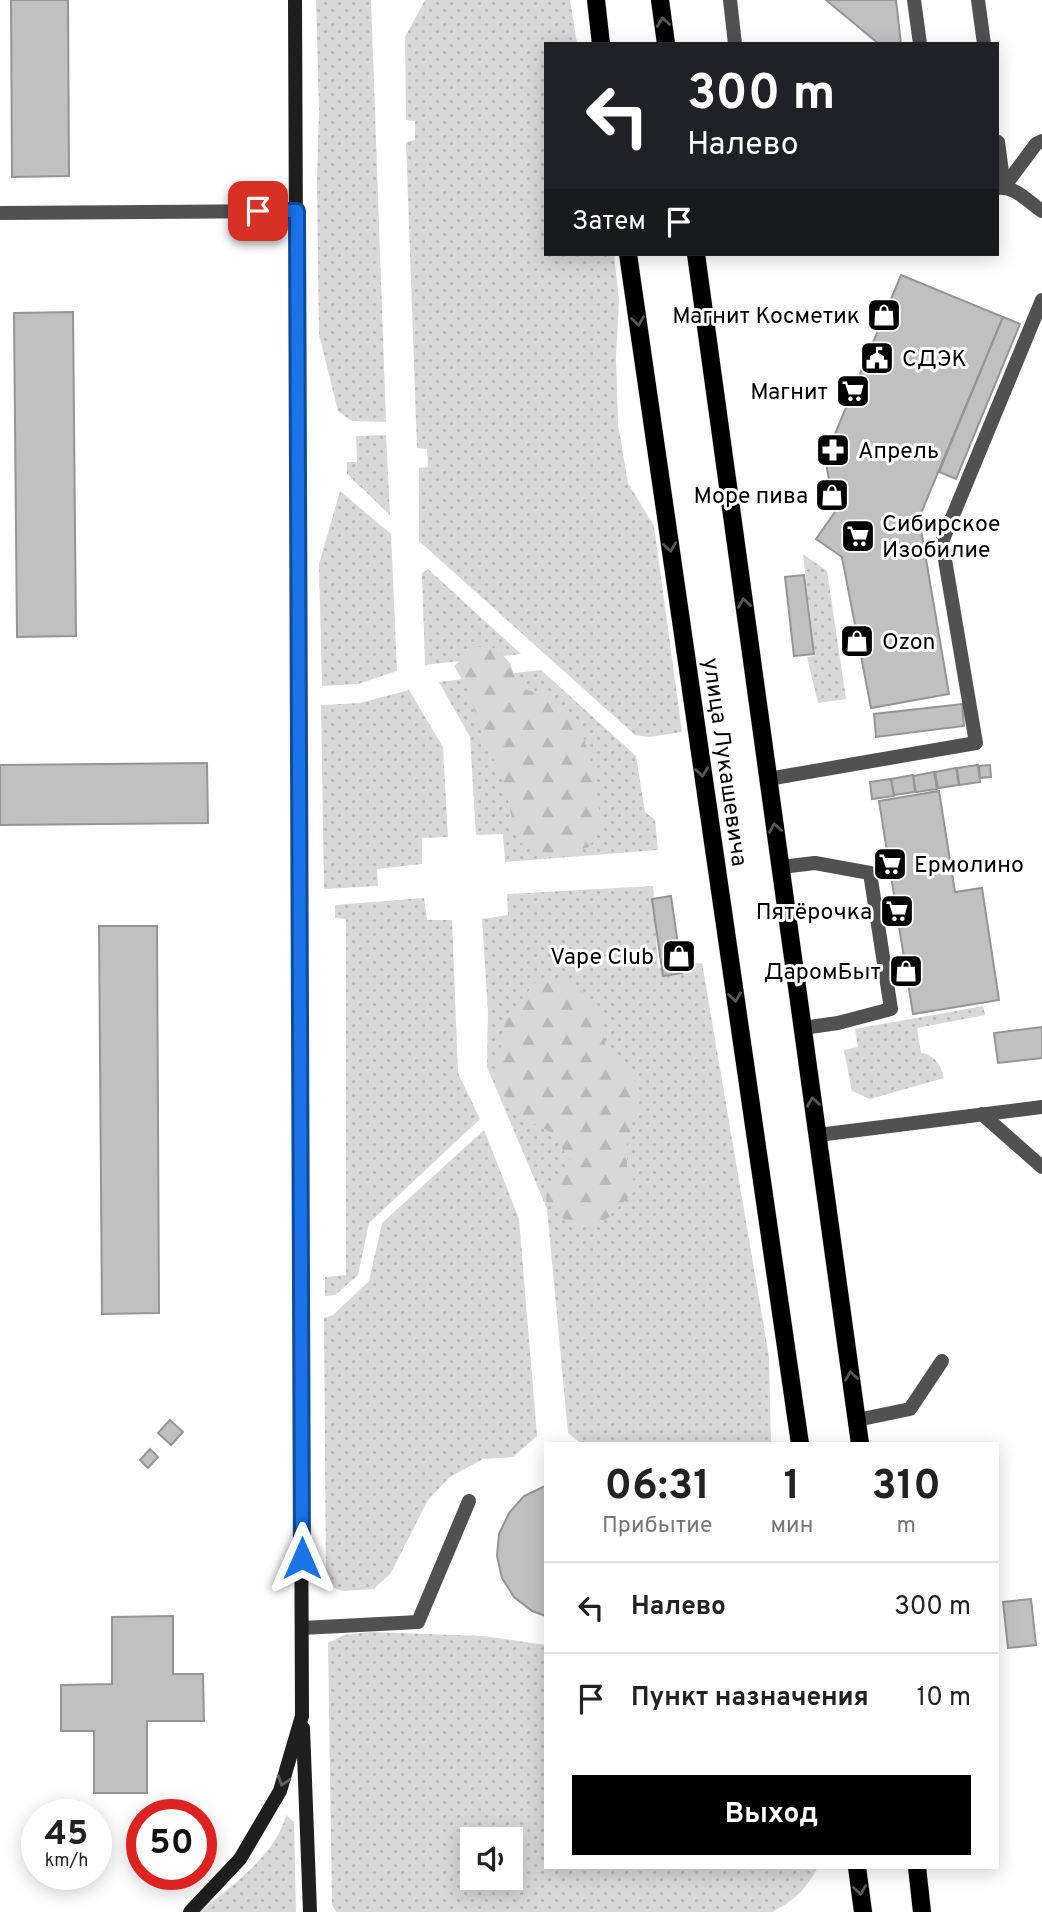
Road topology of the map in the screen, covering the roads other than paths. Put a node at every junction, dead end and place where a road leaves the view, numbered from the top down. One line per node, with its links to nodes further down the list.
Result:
1 (295, 0): 15 (main road)
2 (596, 0): 7 (main road)
3 (660, 0): 8 (main road, one-way to 3)
4 (730, 0): 9 (street)
5 (914, 0): 10 (street)
6 (978, 0): 11 (street)
7 (601, 42)
8 (666, 42)
9 (736, 42)
10 (920, 42)
11 (984, 42)
12 (1042, 141): 14 (street)
13 (999, 157): 14 (street)
14 (1001, 188): 16 (street)
15 (297, 211): 17 (street); 33 (main road)
16 (1042, 211)
17 (0, 213)
18 (628, 256): 30 (main road, улица Лукашевича, one-way to 30)
19 (696, 256): 21 (main road, улица Лукашевича, one-way to 19)
20 (1042, 300): 21 (street)
21 (768, 779): 22 (main road, улица Лукашевича, one-way to 21)
22 (781, 867): 23 (main road, улица Лукашевича); 23 (street)
23 (803, 1028): 26 (main road, улица Лукашевича, one-way to 23)
24 (1042, 1107): 25 (street)
25 (982, 1114): 26 (street); 27 (street)
26 (818, 1135): 29 (main road, улица Лукашевича, one-way to 26)
27 (1042, 1167)
28 (942, 1361): 29 (street)
29 (857, 1420): 31 (main road, улица Лукашевича)
30 (800, 1442)
31 (860, 1442)
32 (469, 1501): 33 (street)
33 (302, 1628): 34 (main road)
34 (302, 1716): 37 (main road, one-way to 37); 38 (main road)
35 (857, 1869): 39 (main road, one-way to 39)
36 (916, 1869): 40 (main road)
37 (190, 1912)
38 (310, 1912)
39 (863, 1912)
40 (922, 1912)

